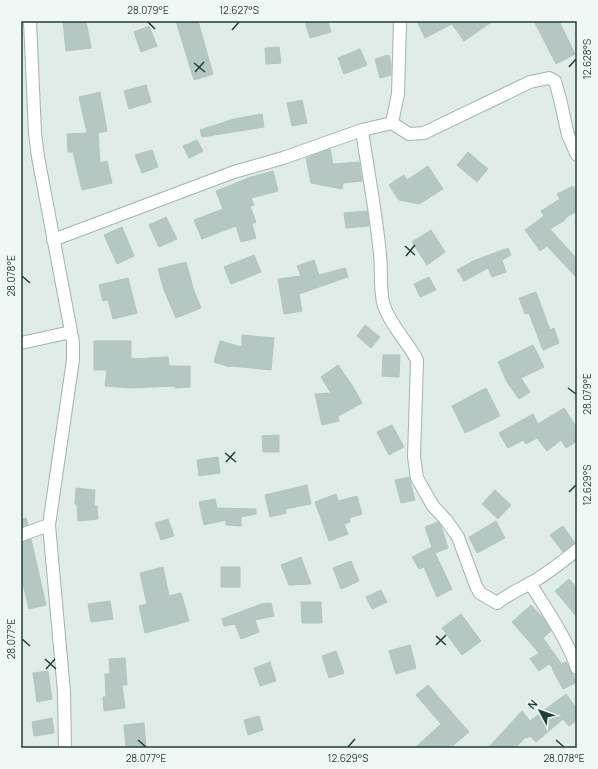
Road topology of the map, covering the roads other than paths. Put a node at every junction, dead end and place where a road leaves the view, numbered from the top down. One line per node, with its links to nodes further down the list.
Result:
1 (30, 21): 6 (street)
2 (400, 21): 3 (street)
3 (392, 123): 4 (street); 5 (street)
4 (362, 130): 6 (street); 12 (street)
5 (577, 155)
6 (53, 240): 7 (street)
7 (71, 332): 8 (street); 9 (street)
8 (21, 343)
9 (49, 525): 10 (street); 14 (street)
10 (21, 535)
11 (577, 550): 12 (street)
12 (530, 583): 13 (street)
13 (577, 668)
14 (65, 748)

